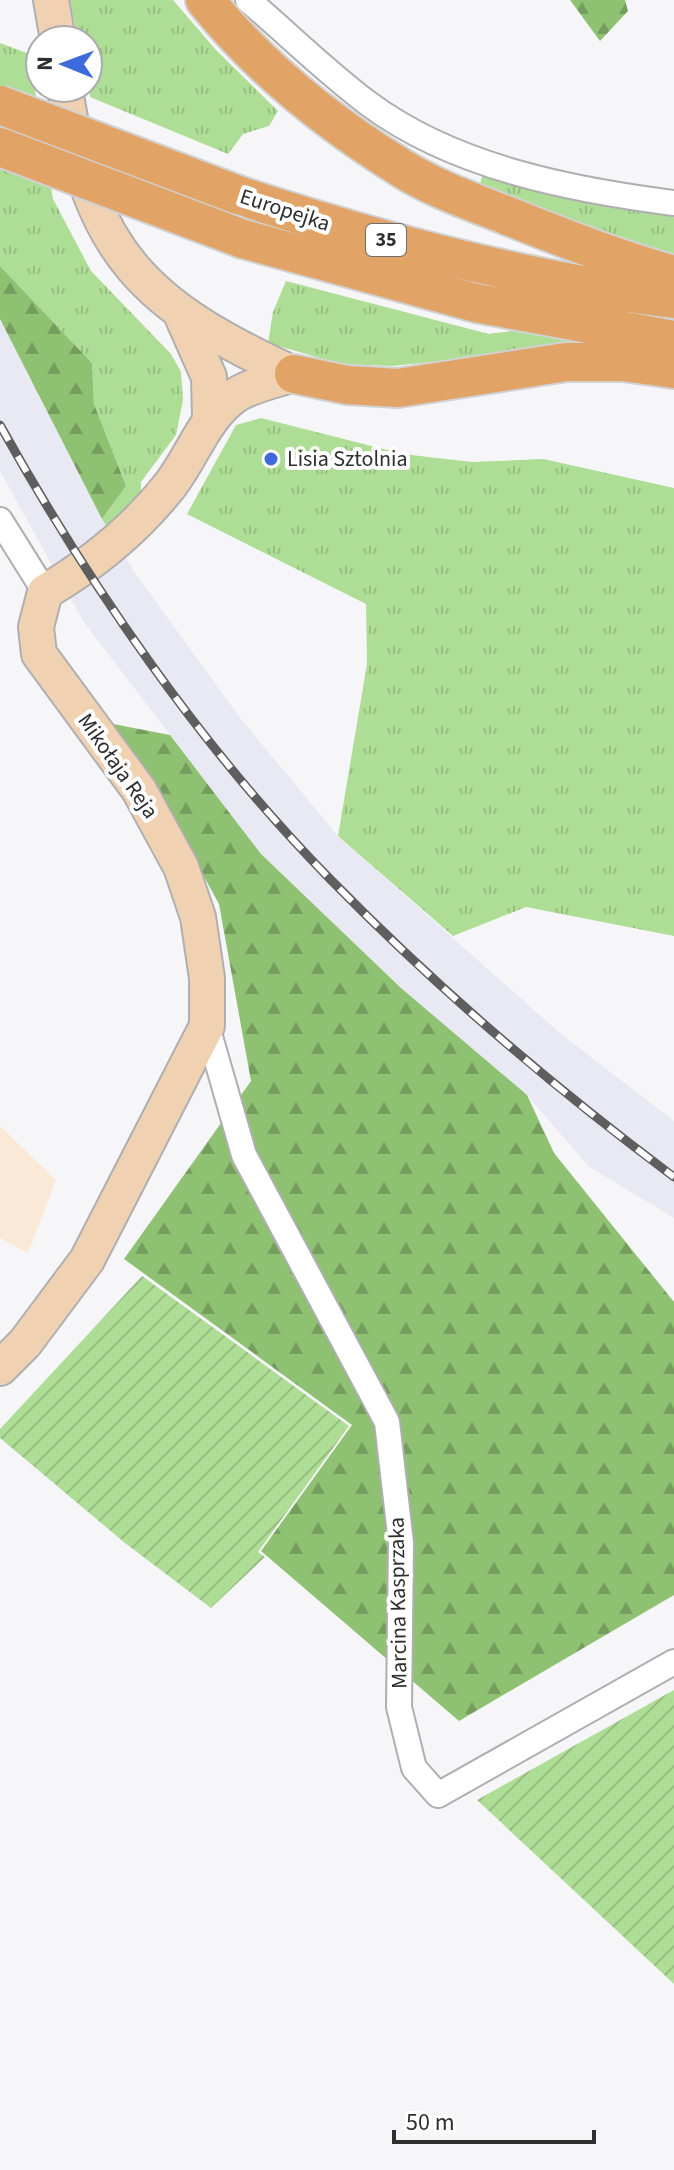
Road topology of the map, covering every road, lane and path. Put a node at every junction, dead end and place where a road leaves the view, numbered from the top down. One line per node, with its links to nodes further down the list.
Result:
1 (51, 0): 4 (street)
2 (205, 0): 9 (main road)
3 (248, 0): 8 (street)
4 (55, 24)
5 (68, 104): 11 (street)
6 (0, 105): 10 (main road, Europejka / 35, bridge)
7 (0, 147): 12 (main road, Europejka / 35, bridge)
8 (674, 203)
9 (674, 275)
10 (674, 299)
11 (182, 316): 14 (street); 15 (street)
12 (674, 340)
13 (674, 369): 14 (main road)
14 (294, 374): 15 (street)
15 (210, 419): 17 (street)
16 (0, 520): 17 (street)
17 (45, 592): 18 (street, Mikołaja Reja)
18 (207, 1026): 19 (street, Mikołaja Reja); 20 (street, Marcina Kasprzaka)
19 (0, 1368)
20 (674, 1662)

